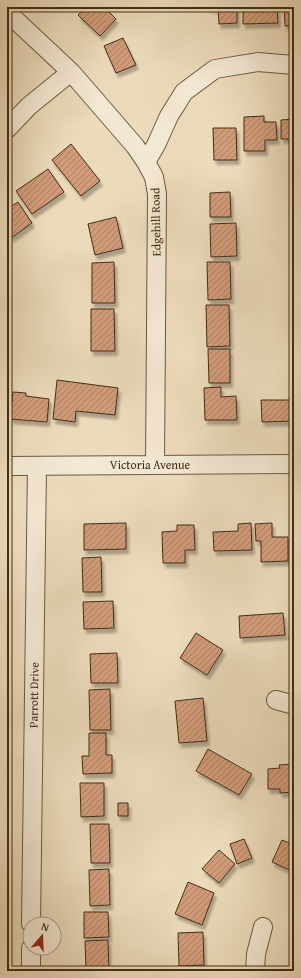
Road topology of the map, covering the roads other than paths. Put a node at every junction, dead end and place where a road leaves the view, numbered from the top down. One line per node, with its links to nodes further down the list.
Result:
1 (7, 12): 3 (street, Edgehill Road)
2 (294, 65): 5 (street)
3 (71, 72): 4 (street); 5 (street, Edgehill Road)
4 (7, 128)
5 (146, 162): 7 (street, Edgehill Road)
6 (294, 464): 7 (street, Victoria Avenue)
7 (155, 465): 9 (street, Victoria Avenue)
8 (7, 466): 9 (street, Victoria Avenue)
9 (37, 466): 12 (street, Parrott Drive)
10 (276, 700): 11 (street)
11 (294, 705)
12 (31, 916)
13 (263, 927): 16 (street)
14 (31, 956): 15 (street)
15 (30, 971)
16 (254, 971)

